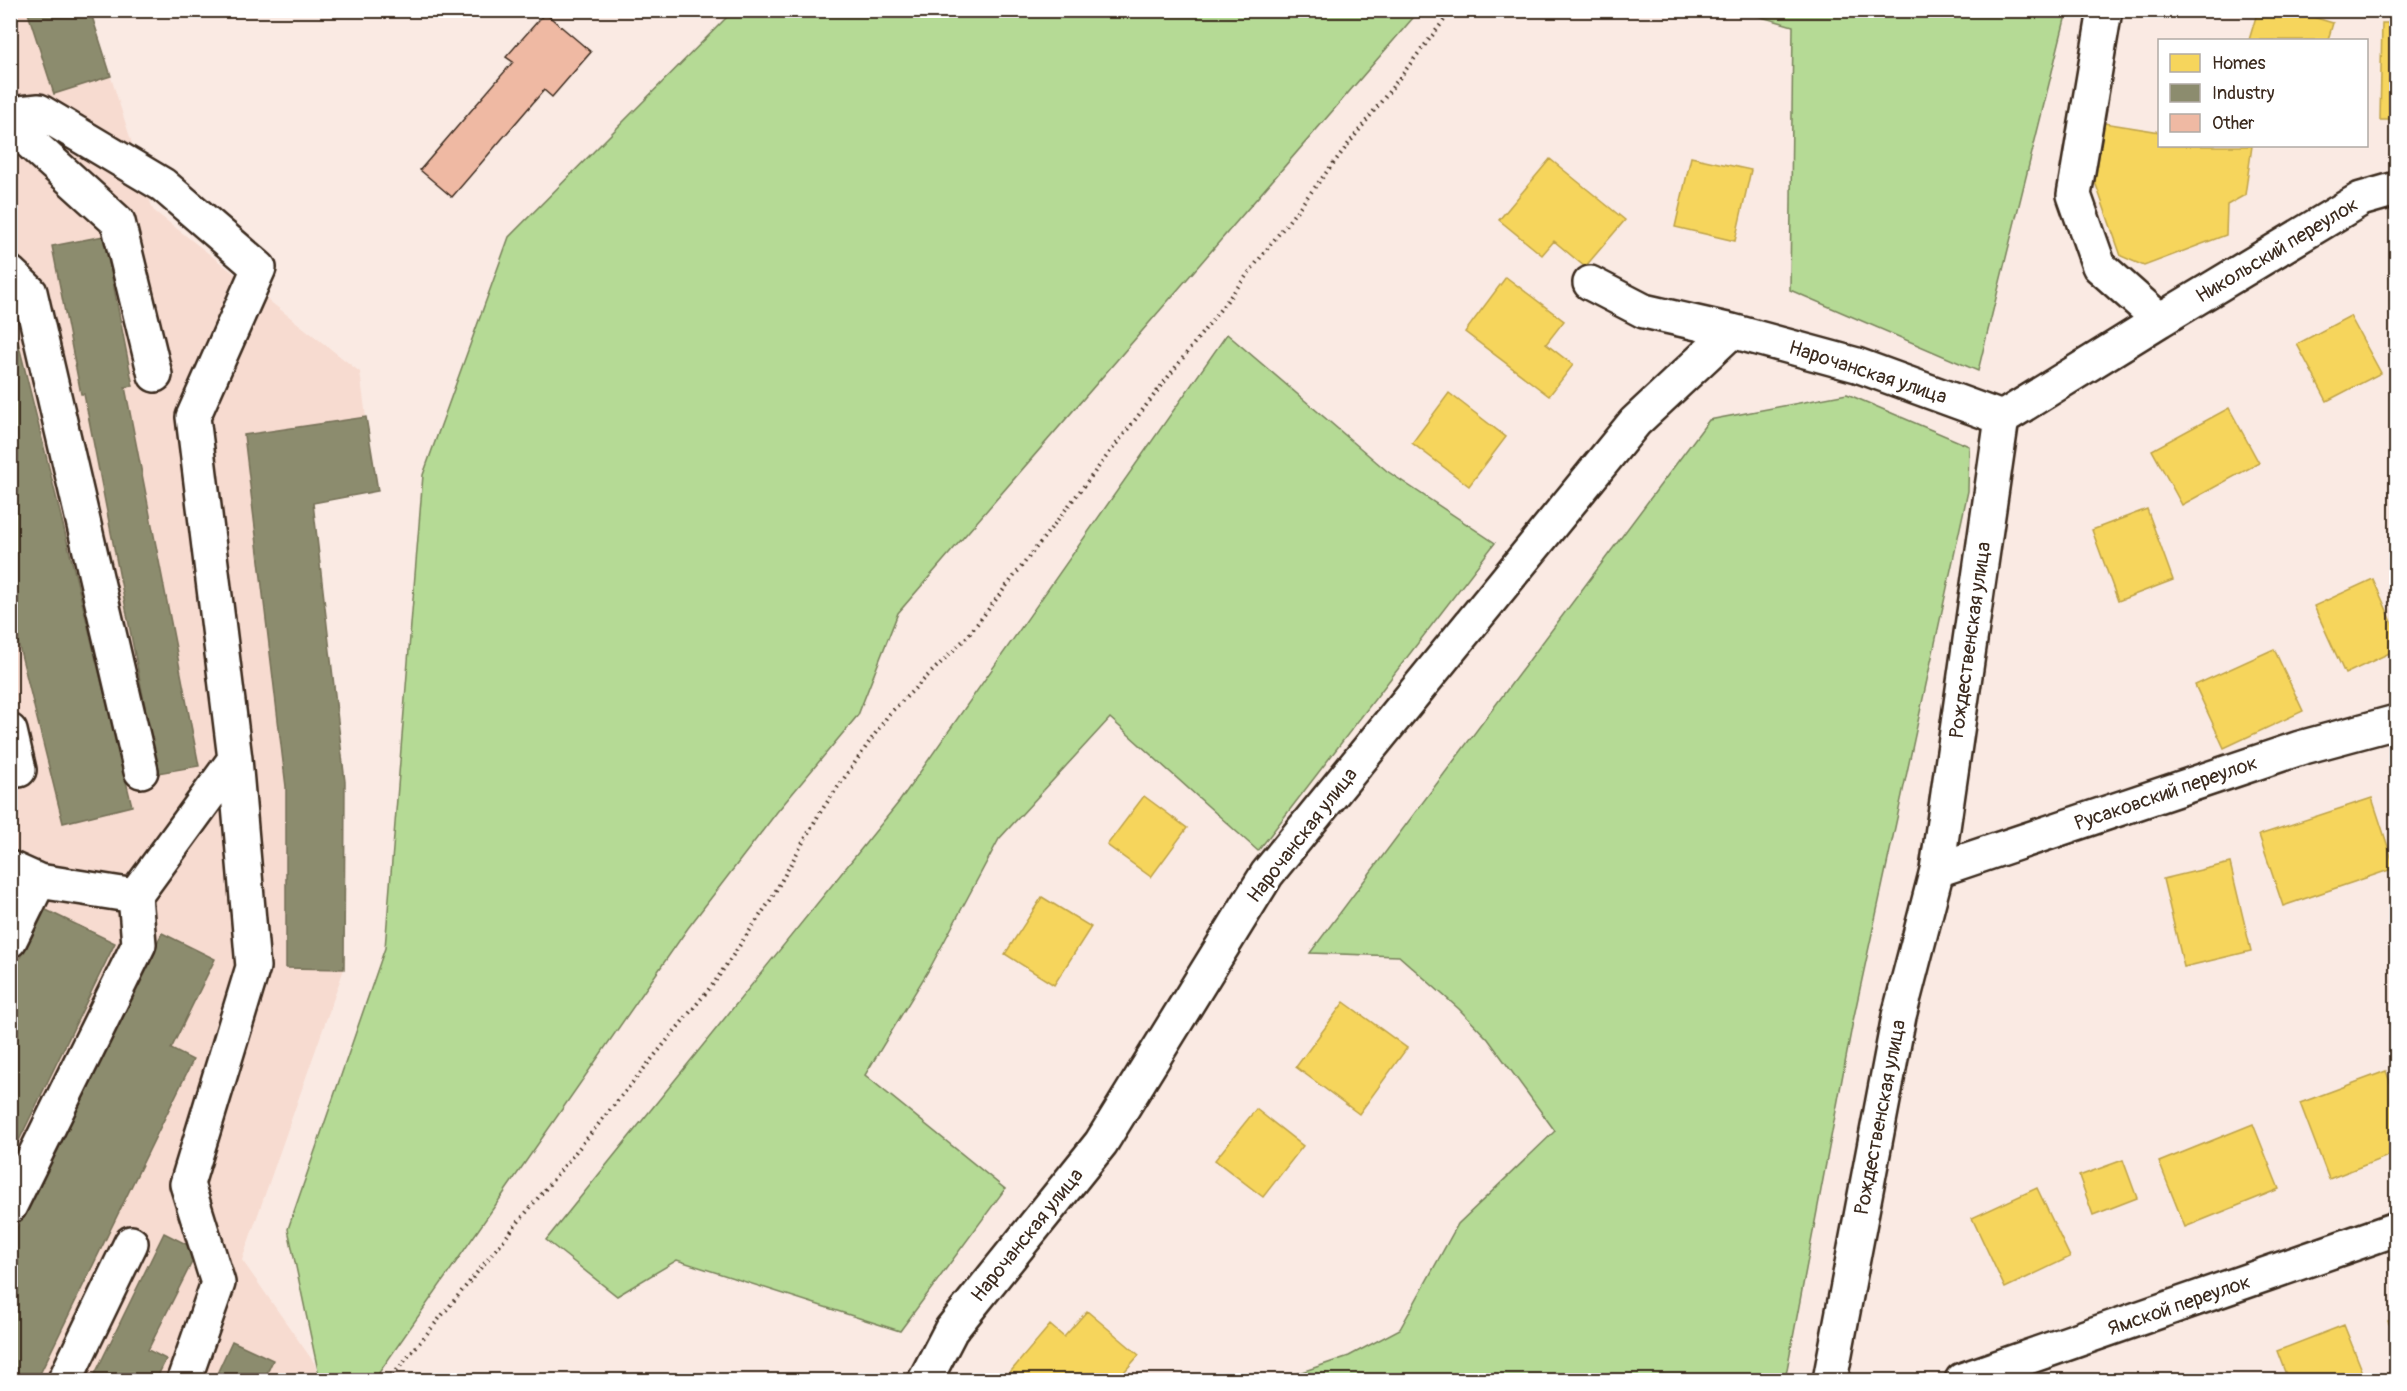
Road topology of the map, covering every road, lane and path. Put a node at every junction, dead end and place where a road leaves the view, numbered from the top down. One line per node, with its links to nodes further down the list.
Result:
1 (1452, 10): 26 (path)
2 (2105, 10): 8 (street)
3 (10, 114): 14 (street)
4 (10, 124): 10 (street)
5 (2397, 189): 8 (street, Никольский переулок)
6 (10, 273): 16 (street)
7 (1590, 283): 9 (street, Нарочанская улица)
8 (2160, 320): 11 (street)
9 (1732, 331): 11 (street, Нарочанская улица); 27 (street, Нарочанская улица)
10 (156, 375)
11 (2002, 418): 17 (street, Рождественская улица)
12 (2397, 722): 17 (street, Русаковский переулок)
13 (10, 731): 15 (street)
14 (235, 759): 19 (street); 25 (street)
15 (20, 770)
16 (141, 771)
17 (1936, 870): 28 (street, Рождественская улица)
18 (25, 875): 19 (street); 20 (street)
19 (135, 896): 21 (street)
20 (10, 940)
21 (10, 1206)
22 (2397, 1229): 29 (street, Ямской переулок)
23 (131, 1243): 24 (street)
24 (65, 1380)
25 (184, 1380)
26 (389, 1380)
27 (925, 1380)
28 (1830, 1380)
29 (1962, 1380)

